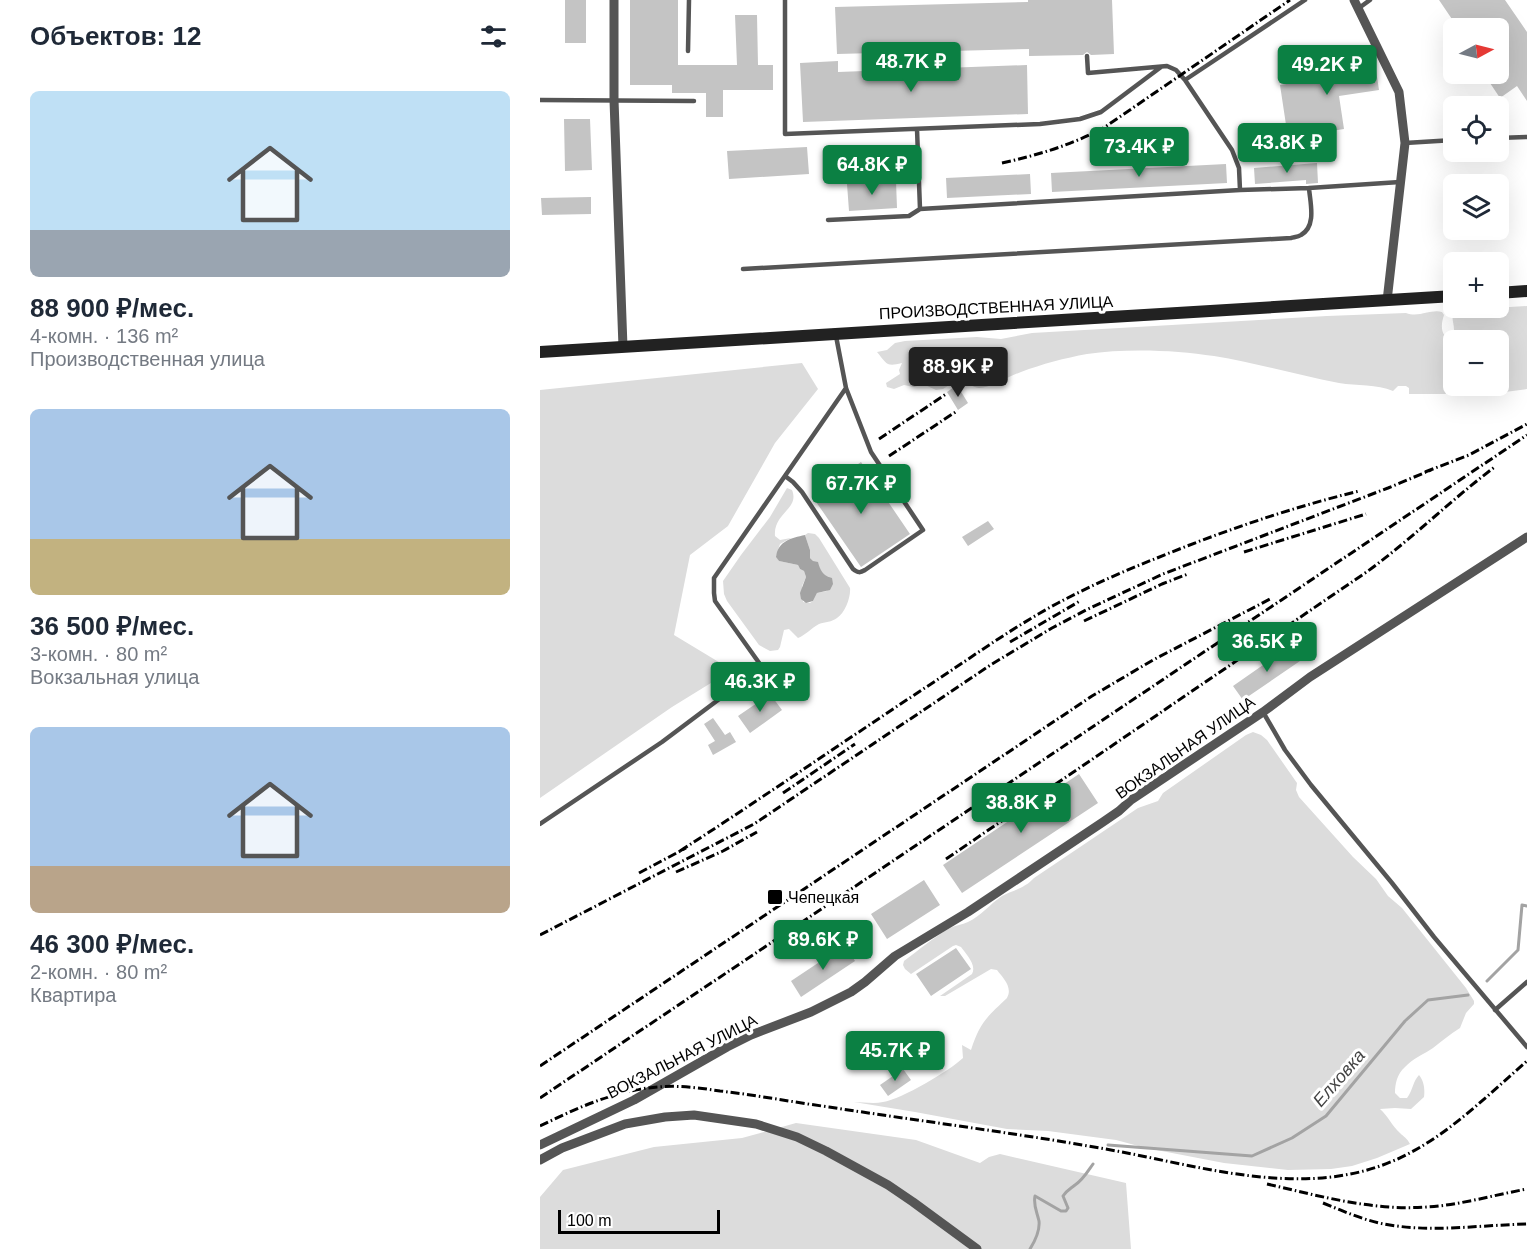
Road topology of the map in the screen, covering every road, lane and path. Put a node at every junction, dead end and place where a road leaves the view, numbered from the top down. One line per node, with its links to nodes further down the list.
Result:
1 (614, 0): 12 (street)
2 (689, 0): 7 (lane)
3 (786, 0): 14 (lane)
4 (1305, 0): 10 (lane)
5 (1370, 0): 6 (lane)
6 (1356, 4): 18 (street)
7 (688, 51)
8 (1087, 56): 9 (lane)
9 (1161, 67): 10 (lane); 14 (lane)
10 (1185, 80): 21 (lane)
11 (540, 100): 12 (lane)
12 (614, 100): 13 (lane); 30 (street)
13 (694, 101)
14 (917, 129): 22 (lane)
15 (1527, 136): 16 (lane)
16 (1509, 137)
17 (1443, 141): 18 (lane)
18 (1405, 143): 19 (street)
19 (1400, 182): 20 (lane); 28 (street)
20 (1309, 188): 21 (lane); 24 (lane)
21 (1240, 190): 22 (lane)
22 (920, 209): 23 (lane)
23 (828, 220)
24 (743, 269)
25 (1527, 291): 26 (main road)
26 (1509, 292)
27 (1443, 297): 28 (main road, ПРОИЗВОДСТВЕННАЯ УЛИЦА)
28 (1387, 301): 29 (main road, ПРОИЗВОДСТВЕННАЯ УЛИЦА)
29 (836, 333): 30 (main road, ПРОИЗВОДСТВЕННАЯ УЛИЦА); 32 (lane)
30 (623, 346): 31 (main road, ПРОИЗВОДСТВЕННАЯ УЛИЦА)
31 (540, 352)
32 (846, 388): 33 (lane); 33 (lane)
33 (785, 476): 36 (lane)
34 (1527, 537): 35 (street, ВОКЗАЛЬНАЯ УЛИЦА)
35 (1263, 712): 38 (lane); 40 (street, ВОКЗАЛЬНАЯ УЛИЦА)
36 (540, 824)
37 (1526, 984): 38 (lane)
38 (1495, 1010): 39 (lane)
39 (1527, 1047)
40 (540, 1145)
41 (540, 1160): 42 (street)
42 (977, 1249)

